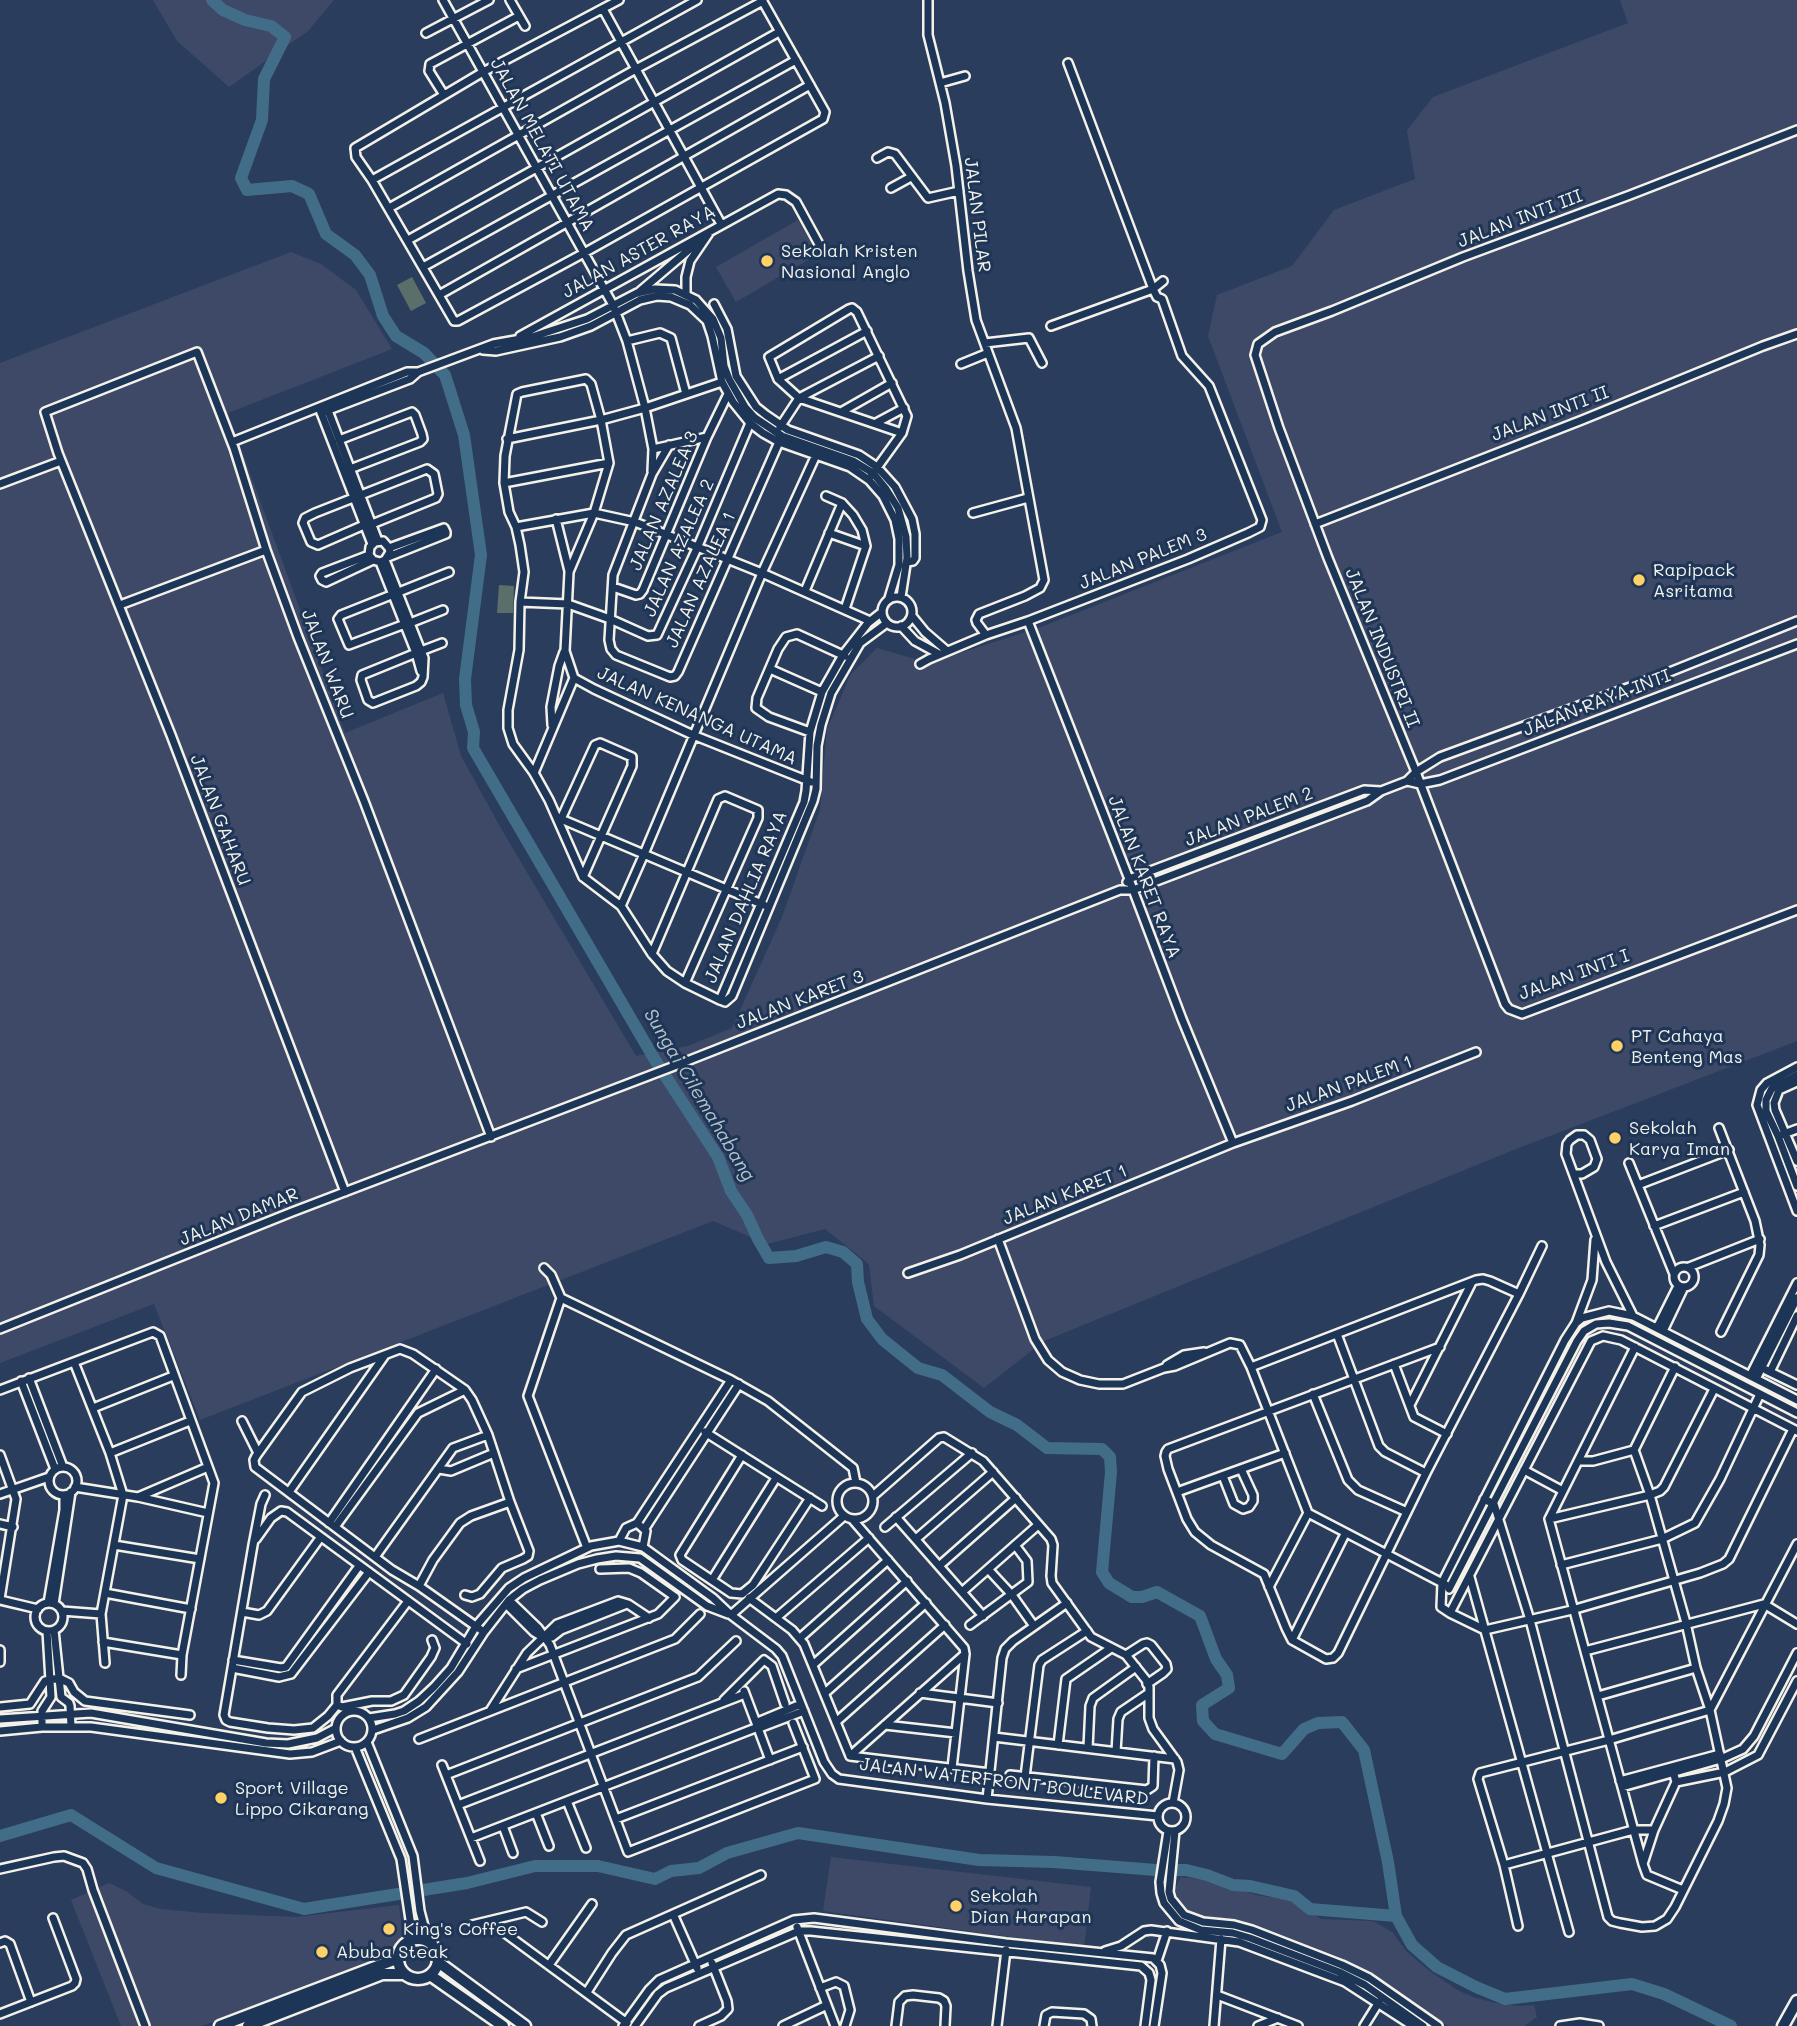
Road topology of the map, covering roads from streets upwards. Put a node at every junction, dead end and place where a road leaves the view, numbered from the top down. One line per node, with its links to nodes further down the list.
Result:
1 (443, 0): 10 (street, JALAN MELATI UTAMA)
2 (489, 0): 10 (street)
3 (510, 0): 9 (street)
4 (619, 0): 8 (street)
5 (697, 0): 14 (street)
6 (928, 0): 21 (street, JALAN PILAR)
7 (762, 1): 12 (street); 18 (street)
8 (603, 9): 14 (street); 19 (street)
9 (519, 16): 11 (street); 15 (street)
10 (453, 18): 13 (street); 15 (street, JALAN MELATI UTAMA)
11 (525, 26)
12 (779, 32): 16 (street); 24 (street)
13 (426, 33)
14 (621, 41): 18 (street); 25 (street)
15 (468, 43): 19 (street, JALAN MELATI UTAMA); 23 (street)
16 (796, 60): 22 (street); 27 (street)
17 (1068, 63): 48 (street)
18 (636, 69): 24 (street); 28 (street)
19 (483, 72): 23 (street); 25 (street, JALAN MELATI UTAMA)
20 (965, 76): 21 (street)
21 (940, 83): 36 (street, JALAN PILAR)
22 (810, 85): 29 (street); 34 (street)
23 (444, 95): 33 (street)
24 (655, 104): 27 (street); 31 (street)
25 (502, 107): 28 (street, JALAN MELATI UTAMA); 33 (street)
26 (1797, 130): 60 (street, JALAN INTI III)
27 (670, 131): 29 (street); 37 (street)
28 (519, 135): 31 (street, JALAN MELATI UTAMA); 38 (street)
29 (685, 158): 34 (street); 39 (street)
30 (877, 158): 32 (street)
31 (537, 169): 37 (street, JALAN MELATI UTAMA); 42 (street)
32 (911, 177): 35 (street); 36 (street)
33 (372, 180): 38 (street)
34 (701, 188): 40 (street); 44 (street)
35 (891, 188)
36 (959, 191): 59 (street, JALAN PILAR)
37 (552, 196): 39 (street, JALAN MELATI UTAMA); 45 (street)
38 (389, 208): 42 (street)
39 (567, 224): 44 (street, JALAN MELATI UTAMA); 50 (street)
40 (721, 224): 41 (street, JALAN ASTER RAYA); 43 (street, JALAN ASTER RAYA)
41 (709, 232): 47 (street, JALAN ASTER RAYA); 49 (street); 51 (street)
42 (408, 240): 45 (street)
43 (820, 246)
44 (583, 253): 47 (street, JALAN MELATI UTAMA); 50 (street)
45 (423, 267): 50 (street)
46 (1164, 281): 48 (street)
47 (604, 289): 52 (street, JALAN MELATI UTAMA); 57 (street, JALAN ASTER RAYA)
48 (1153, 289): 54 (street); 134 (street, JALAN PALEM 3)
49 (637, 293): 51 (street); 52 (street)
50 (439, 295)
51 (686, 295): 53 (street)
52 (614, 309): 57 (street, JALAN ASTER RAYA); 58 (street, JALAN MELATI UTAMA); 61 (street); 66 (street)
53 (710, 313): 66 (street); 66 (street)
54 (1051, 326)
55 (867, 331): 63 (street); 67 (street); 67 (street)
56 (1797, 334): 105 (street, JALAN INTI II)
57 (516, 338): 61 (street, JALAN ASTER RAYA)
58 (627, 341): 69 (street); 73 (street, JALAN MELATI UTAMA)
59 (985, 343): 62 (street, JALAN PILAR); 64 (street)
60 (1258, 344): 105 (street, JALAN INDUSTRI II)
61 (482, 349): 72 (street)
62 (988, 353): 65 (street); 99 (street, JALAN PILAR)
63 (879, 356): 68 (street); 71 (street)
64 (1042, 363)
65 (961, 364)
66 (729, 379): 69 (street); 70 (street); 80 (street)
67 (778, 379): 71 (street)
68 (892, 383): 74 (street); 76 (street)
69 (686, 394): 73 (street)
70 (728, 394): 78 (street); 83 (street, JALAN AZALEA 3)
71 (799, 398): 76 (street); 80 (street)
72 (323, 408): 82 (street); 85 (street)
73 (645, 408): 77 (street); 88 (street, JALAN MELATI UTAMA)
74 (904, 408): 79 (street); 81 (street)
75 (45, 412): 85 (street, JALAN WARU); 90 (street, JALAN GAHARU)
76 (841, 412): 79 (street)
77 (601, 420): 84 (street); 84 (street); 91 (street)
78 (750, 423): 86 (street); 111 (street, JALAN AZALEA 2)
79 (876, 423): 81 (street)
80 (778, 429): 93 (street)
81 (902, 433): 93 (street)
82 (335, 436): 92 (street); 92 (street); 98 (street)
83 (707, 437): 87 (street); 109 (street, JALAN AZALEA 3)
84 (507, 439): 95 (street)
85 (232, 442): 114 (street, JALAN WARU)
86 (779, 442): 89 (street); 116 (street, JALAN AZALEA 1)
87 (669, 445): 88 (street); 94 (street)
88 (653, 449): 94 (street, JALAN MELATI UTAMA)
89 (816, 455): 93 (street); 119 (street)
90 (61, 461): 96 (street); 127 (street, JALAN GAHARU)
91 (609, 463): 95 (street); 101 (street)
92 (350, 469): 98 (street)
93 (873, 473): 123 (street); 124 (street)
94 (652, 474): 104 (street)
95 (503, 483): 107 (street)
96 (0, 484)
97 (826, 496): 100 (street)
98 (357, 497): 106 (street); 106 (street); 106 (street)
99 (1028, 498): 102 (street); 139 (street, JALAN PILAR)
100 (842, 503): 108 (street); 112 (street)
101 (594, 513): 103 (street); 104 (street); 118 (street)
102 (973, 513)
103 (556, 519): 107 (street); 118 (street)
104 (635, 522): 109 (street); 120 (street)
105 (1315, 524): 153 (street, JALAN INDUSTRI II)
106 (368, 525): 110 (street)
107 (516, 527): 125 (street)
108 (830, 533): 112 (street); 121 (street)
109 (668, 534): 111 (street); 120 (street, JALAN AZALEA 3)
110 (375, 542): 113 (street); 115 (street)
111 (698, 546): 116 (street); 132 (street, JALAN AZALEA 2)
112 (866, 546): 128 (street)
113 (389, 548): 115 (street); 115 (street)
114 (266, 550): 127 (street); 181 (street, JALAN WARU)
115 (379, 559): 115 (street); 122 (street)
116 (728, 559): 119 (street); 132 (street, JALAN AZALEA 1)
117 (449, 572): 122 (street)
118 (569, 572): 126 (street)
119 (762, 573): 121 (street); 152 (street)
120 (613, 587): 132 (street)
121 (805, 591): 128 (street)
122 (395, 593): 137 (street); 137 (street)
123 (901, 597): 124 (street); 131 (street)
124 (889, 598): 130 (street)
125 (520, 602): 126 (street, JALAN AZALEA 2); 154 (street)
126 (568, 604): 132 (street, JALAN AZALEA 2); 142 (street)
127 (120, 605): 190 (street, JALAN GAHARU)
128 (845, 609): 133 (street)
129 (443, 610): 137 (street)
130 (882, 612): 133 (street, JALAN DAHLIA RAYA); 136 (street)
131 (912, 616): 138 (street); 144 (street)
132 (610, 619)
133 (870, 621): 145 (street, JALAN DAHLIA RAYA)
134 (1028, 621): 139 (street); 165 (street, JALAN KARET RAYA)
135 (1797, 621): 153 (street, JALAN RAYA INTI)
136 (887, 622): 138 (street); 145 (street, JALAN DAHLIA RAYA)
137 (407, 624): 143 (street)
138 (901, 626): 144 (street)
139 (986, 635): 144 (street)
140 (442, 643): 143 (street)
141 (1797, 644): 158 (street, JALAN RAYA INTI)
142 (565, 651): 148 (street); 150 (street)
143 (419, 652): 143 (street)
144 (943, 653): 146 (street)
145 (847, 656): 147 (street); 149 (street, JALAN DAHLIA RAYA); 157 (street, JALAN DAHLIA RAYA)
146 (920, 664)
147 (770, 669): 149 (street); 151 (street)
148 (574, 678): 150 (street); 152 (street, JALAN KENANGA UTAMA)
149 (822, 692): 151 (street, JALAN DAHLIA RAYA)
150 (552, 727): 154 (street)
151 (810, 732): 155 (street, JALAN DAHLIA RAYA)
152 (693, 735): 155 (street, JALAN KENANGA UTAMA); 162 (street)
153 (1416, 772): 156 (street, JALAN PALEM 2); 158 (street, JALAN INDUSTRI II)
154 (534, 773): 160 (street)
155 (807, 781): 157 (street, JALAN KENANGA UTAMA); 170 (street, JALAN DAHLIA RAYA)
156 (1408, 781): 158 (street, JALAN RAYA INTI); 159 (street, JALAN PALEM 2)
157 (816, 784): 170 (street, JALAN DAHLIA RAYA)
158 (1420, 784): 171 (street, JALAN INTI I)
159 (1381, 791): 165 (street, JALAN PALEM 2); 168 (street, JALAN PALEM 2)
160 (560, 819): 161 (street); 161 (street); 164 (street)
161 (601, 836): 162 (street); 164 (street)
162 (644, 854): 163 (street); 169 (street)
163 (686, 872): 166 (street); 166 (street); 172 (street)
164 (583, 877): 169 (street)
165 (1129, 879): 167 (street, JALAN KARET 3); 168 (street, JALAN KARET RAYA)
166 (726, 889): 170 (street); 173 (street)
167 (1120, 890): 168 (street, JALAN KARET 3); 181 (street, JALAN KARET 3)
168 (1133, 890): 182 (street, JALAN KARET RAYA)
169 (621, 906): 172 (street)
170 (765, 906): 173 (street, JALAN DAHLIA RAYA)
171 (1797, 910)
172 (652, 954): 173 (street)
173 (685, 983)
174 (1476, 1052): 182 (street, JALAN PALEM 1)
175 (1797, 1068): 184 (street)
176 (1797, 1075): 180 (street)
177 (1797, 1082): 180 (street)
178 (1719, 1128): 183 (street)
179 (1797, 1129): 180 (street)
180 (1782, 1135): 184 (street); 185 (street)
181 (491, 1137): 190 (street, JALAN DAMAR)
182 (1233, 1143): 195 (street, JALAN KARET 1)
183 (1729, 1150): 188 (street); 191 (street)
184 (1783, 1159): 189 (street); 192 (street)
185 (1797, 1161)
186 (1629, 1163): 188 (street)
187 (1575, 1174): 187 (street); 194 (street)
188 (1638, 1185): 193 (street)
189 (1797, 1186)
190 (345, 1192): 212 (street, JALAN DAMAR)
191 (1744, 1192): 193 (street); 196 (street)
192 (1797, 1211)
193 (1654, 1226): 201 (street)
194 (1596, 1235): 208 (street); 211 (street)
195 (998, 1239): 200 (street, JALAN KARET 1); 224 (street)
196 (1760, 1239): 198 (street); 214 (street)
197 (1542, 1246): 205 (street)
198 (1689, 1267): 201 (street); 204 (street)
199 (544, 1268): 206 (street)
200 (908, 1273)
201 (1674, 1274): 204 (street)
202 (1472, 1281): 205 (street); 215 (street); 217 (street)
203 (1797, 1283): 210 (street)
204 (1681, 1286): 213 (street)
205 (1519, 1294): 259 (street)
206 (561, 1298): 234 (street); 326 (street)
207 (1797, 1298): 210 (street)
208 (1633, 1316): 211 (street); 213 (street)
209 (1797, 1316): 229 (street)
210 (1782, 1320): 227 (street)
211 (1576, 1323): 256 (street)
212 (0, 1329)
213 (1660, 1330): 221 (street)
214 (1721, 1332)
215 (1337, 1334): 224 (street); 233 (street)
216 (1577, 1340): 218 (street); 226 (street); 260 (street)
217 (1440, 1347): 223 (street); 241 (street)
218 (1587, 1347): 219 (street); 275 (street)
219 (1634, 1347): 225 (street); 270 (street)
220 (386, 1354): 228 (street); 267 (street); 287 (street)
221 (1712, 1356): 226 (street); 232 (street)
222 (74, 1362): 230 (street); 231 (street); 248 (street)
223 (1394, 1364): 233 (street); 242 (street)
224 (1251, 1367): 250 (street)
225 (1675, 1367): 238 (street); 262 (street)
226 (1706, 1367): 244 (street)
227 (1759, 1367): 229 (street); 232 (street)
228 (436, 1369): 240 (street); 246 (street)
229 (1770, 1372): 237 (street)
230 (173, 1376): 248 (street); 253 (street)
231 (29, 1378): 235 (street); 272 (street)
232 (1753, 1378): 245 (street)
233 (1354, 1379): 243 (street); 278 (street)
234 (731, 1380): 236 (street); 255 (street)
235 (21, 1381): 239 (street); 272 (street)
236 (739, 1384): 258 (street); 283 (street)
237 (1797, 1385)
238 (1714, 1389): 249 (street); 292 (street)
239 (0, 1390)
240 (465, 1390): 251 (street); 261 (street)
241 (1418, 1390): 242 (street); 247 (street)
242 (1404, 1391): 247 (street)
243 (1313, 1394): 250 (street); 301 (street)
244 (1760, 1394): 249 (street); 252 (street)
245 (1797, 1400)
246 (412, 1404): 251 (street); 310 (street)
247 (1410, 1405): 259 (street)
248 (93, 1408): 263 (street)
249 (1753, 1409): 257 (street); 319 (street)
250 (1269, 1411): 266 (street); 288 (street)
251 (418, 1412): 310 (street)
252 (1797, 1413)
253 (190, 1421): 263 (street); 271 (street)
254 (243, 1421): 267 (street)
255 (699, 1428): 258 (street); 308 (street)
256 (1520, 1429): 260 (street); 276 (street)
257 (1795, 1430): 342 (street)
258 (708, 1434): 269 (street); 314 (street)
259 (1447, 1434): 278 (street)
260 (1529, 1434): 280 (street)
261 (488, 1435): 264 (street); 273 (street)
262 (1634, 1450): 270 (street); 292 (street)
263 (110, 1453): 290 (street)
264 (494, 1453): 273 (street); 298 (street)
265 (972, 1453): 277 (street); 293 (street); 304 (street)
266 (1285, 1453): 274 (street); 303 (street)
267 (258, 1454): 287 (street)
268 (0, 1455): 284 (street)
269 (742, 1455): 282 (street); 341 (street)
270 (1579, 1461): 286 (street)
271 (208, 1467): 294 (street); 302 (street)
272 (59, 1468): 281 (street); 285 (street)
273 (439, 1469): 328 (street)
274 (1241, 1469): 279 (street); 279 (street)
275 (1524, 1470): 286 (street); 307 (street)
276 (1499, 1471): 280 (street); 297 (street)
277 (993, 1472): 296 (street); 318 (street)
278 (1426, 1473): 301 (street)
279 (1223, 1476): 288 (street)
280 (1508, 1476): 299 (street)
281 (49, 1477): 284 (street); 285 (street)
282 (776, 1478): 295 (street); 341 (street)
283 (856, 1483): 293 (street); 305 (street)
284 (13, 1488): 289 (street); 312 (street)
285 (70, 1491): 290 (street); 359 (street)
286 (1563, 1491): 306 (street)
287 (289, 1492): 310 (street)
288 (1177, 1492): 339 (street)
289 (0, 1494)
290 (123, 1495): 294 (street); 322 (street)
291 (265, 1495): 323 (street)
292 (1650, 1495): 306 (street); 319 (street)
293 (873, 1496): 305 (street)
294 (138, 1497): 302 (street)
295 (810, 1498): 300 (street); 352 (street)
296 (1016, 1498): 311 (street); 333 (street)
297 (1484, 1499): 299 (street); 344 (street)
298 (510, 1502): 345 (street); 350 (street)
299 (1494, 1504): 307 (street); 347 (street)
300 (822, 1506)
301 (1407, 1512): 327 (street)
302 (208, 1513): 329 (street)
303 (1308, 1513): 315 (street); 338 (street)
304 (897, 1517): 313 (street); 318 (street)
305 (848, 1518): 317 (street); 352 (street)
306 (1549, 1519): 331 (street)
307 (1499, 1520): 340 (street); 373 (street)
308 (637, 1522): 314 (street); 320 (street)
309 (0, 1524): 312 (street)
310 (332, 1525): 328 (street)
311 (1038, 1525): 324 (street); 358 (street)
312 (13, 1527): 336 (street)
313 (885, 1527)
314 (645, 1528): 325 (street)
315 (1345, 1534): 327 (street); 374 (street)
316 (320, 1538): 323 (street); 332 (street); 365 (street)
317 (869, 1538): 330 (street); 372 (street)
318 (916, 1539): 333 (street)
319 (1662, 1539): 331 (street); 342 (street)
320 (620, 1540): 325 (street); 326 (street)
321 (1797, 1544): 360 (street)
322 (114, 1545): 329 (street); 349 (street)
323 (253, 1545): 365 (street)
324 (1015, 1545): 335 (street); 351 (street)
325 (643, 1547): 369 (street)
326 (587, 1548): 379 (street)
327 (1386, 1553): 344 (street); 389 (street)
328 (375, 1557): 345 (street)
329 (200, 1559): 362 (street)
330 (888, 1560): 343 (street); 386 (street)
331 (1561, 1565): 363 (street)
332 (359, 1566): 337 (street); 409 (street)
333 (939, 1566): 348 (street)
334 (600, 1569): 371 (street)
335 (988, 1569): 348 (street); 351 (street)
336 (2, 1573): 354 (street)
337 (369, 1573): 355 (street); 409 (street)
338 (1275, 1573): 339 (street); 346 (street)
339 (1264, 1574): 346 (street)
340 (1470, 1577): 366 (street); 383 (street)
341 (712, 1580): 352 (street)
342 (1674, 1580): 363 (street); 375 (street)
343 (907, 1581): 357 (street); 405 (street)
344 (1438, 1581): 347 (street); 353 (street)
345 (419, 1586): 379 (street)
346 (1269, 1587): 381 (street)
347 (1450, 1587): 353 (street)
348 (962, 1592): 370 (street)
349 (105, 1593): 362 (street); 367 (street)
350 (465, 1595)
351 (1012, 1595): 370 (street); 380 (street)
352 (745, 1596): 369 (street); 372 (street)
353 (1442, 1596): 366 (street)
354 (0, 1600): 361 (street)
355 (408, 1601): 392 (street); 426 (street)
356 (508, 1602): 369 (street); 385 (street); 387 (street)
357 (926, 1603): 377 (street); 416 (street)
358 (1067, 1603): 380 (street); 382 (street)
359 (51, 1604): 361 (street); 364 (street)
360 (1764, 1604): 375 (street); 376 (street); 430 (street)
361 (38, 1609): 384 (street)
362 (191, 1609): 399 (street)
363 (1573, 1610): 373 (street); 396 (street)
364 (62, 1611): 367 (street); 384 (street)
365 (242, 1612): 404 (street)
366 (1450, 1613): 383 (street)
367 (102, 1614): 391 (street)
368 (700, 1614): 413 (street)
369 (731, 1615): 429 (street, JALAN WATERFRONT BOULEVARD)
370 (983, 1616): 378 (street)
371 (649, 1618): 387 (street); 400 (street)
372 (776, 1618): 386 (street)
373 (1530, 1620): 383 (street); 458 (street)
374 (1302, 1621): 381 (street); 389 (street)
375 (1686, 1623): 396 (street); 407 (street)
376 (1797, 1624)
377 (945, 1625): 398 (street); 437 (street)
378 (970, 1625)
379 (476, 1626): 385 (street); 392 (street)
380 (1034, 1626): 425 (street)
381 (1286, 1628): 389 (street)
382 (1087, 1630): 394 (street); 452 (street)
383 (1485, 1630): 466 (street)
384 (50, 1631): 411 (street)
385 (484, 1632): 393 (street)
386 (800, 1637): 405 (street)
387 (544, 1638): 400 (street); 408 (street)
388 (432, 1640): 426 (street)
389 (1292, 1640)
390 (736, 1641): 438 (street)
391 (103, 1642): 399 (street); 403 (street)
392 (465, 1643): 393 (street); 435 (street)
393 (474, 1646): 445 (street)
394 (1111, 1648): 401 (street); 454 (street)
395 (0, 1650): 402 (street)
396 (1585, 1651): 420 (street)
397 (1797, 1653): 463 (street)
398 (965, 1654): 417 (street); 423 (street)
399 (182, 1655): 410 (street)
400 (554, 1655): 408 (street); 413 (street)
401 (1126, 1655): 406 (street); 415 (street)
402 (0, 1661)
403 (105, 1663)
404 (233, 1664): 409 (street); 426 (street)
405 (814, 1664): 416 (street)
406 (1136, 1667): 415 (street); 457 (street)
407 (1696, 1668): 420 (street); 430 (street)
408 (516, 1669): 431 (street)
409 (287, 1672)
410 (181, 1675)
411 (55, 1679): 421 (street); 422 (street); 428 (street); 434 (street)
412 (1797, 1681): 469 (street)
413 (564, 1682): 431 (street); 438 (street)
414 (741, 1684): 419 (street); 424 (street); 427 (street)
415 (1147, 1684): 418 (street)
416 (825, 1693): 437 (street)
417 (920, 1693): 423 (street); 440 (street)
418 (1149, 1693): 459 (street); 464 (street)
419 (745, 1694): 424 (street); 443 (street)
420 (1598, 1696): 450 (street)
421 (51, 1697): 422 (street); 433 (street)
422 (61, 1697): 432 (street)
423 (960, 1698): 425 (street); 447 (street)
424 (722, 1703): 460 (street)
425 (998, 1703): 448 (street)
426 (337, 1704)
427 (785, 1704)
428 (0, 1707)
429 (803, 1708): 443 (street); 477 (street, JALAN WATERFRONT BOULEVARD)
430 (1710, 1710): 450 (street); 463 (street)
431 (490, 1711): 449 (street)
432 (71, 1714): 433 (street); 442 (street); 444 (street)
433 (42, 1715): 436 (street); 441 (street)
434 (190, 1715)
435 (369, 1718): 444 (street); 445 (street)
436 (0, 1719)
437 (836, 1722): 461 (street)
438 (580, 1723): 460 (street); 472 (street)
439 (793, 1723): 456 (street)
440 (885, 1725): 447 (street); 461 (street)
441 (42, 1727): 442 (street); 446 (street)
442 (71, 1727): 451 (street)
443 (758, 1727): 465 (street); 476 (street)
444 (336, 1728): 451 (street)
445 (373, 1730): 453 (street)
446 (0, 1731)
447 (956, 1733): 468 (street)
448 (994, 1737): 452 (street); 470 (street)
449 (419, 1739)
450 (1609, 1740): 458 (street); 475 (street)
451 (341, 1741): 455 (street)
452 (1029, 1741): 454 (street); 474 (street)
453 (368, 1742): 455 (street); 514 (street)
454 (1058, 1745): 457 (street)
455 (355, 1747): 513 (street)
456 (803, 1747): 465 (street); 483 (street)
457 (1088, 1748): 459 (street)
458 (1565, 1751): 466 (street); 489 (street)
459 (1116, 1752): 462 (street)
460 (591, 1754): 476 (street); 480 (street)
461 (850, 1756): 468 (street)
462 (1154, 1756): 464 (street); 474 (street)
463 (1721, 1757): 469 (street); 471 (street)
464 (1175, 1759): 479 (street)
465 (770, 1760): 483 (street)
466 (1521, 1761): 493 (street); 496 (street)
467 (442, 1765): 472 (street)
468 (952, 1768): 470 (street)
469 (1724, 1772): 471 (street); 500 (street)
470 (990, 1773): 477 (street)
471 (1674, 1774): 475 (street); 486 (street)
472 (446, 1775): 480 (street)
473 (1010, 1775): 474 (street)
474 (1025, 1777)
475 (1621, 1784): 485 (street)
476 (604, 1787): 478 (street); 483 (street)
477 (987, 1800): 482 (street, JALAN WATERFRONT BOULEVARD)
478 (567, 1801): 481 (street); 491 (street)
479 (1173, 1803): 482 (street); 487 (street)
480 (458, 1805): 488 (street)
481 (536, 1813): 484 (street); 490 (street)
482 (1158, 1816): 487 (street)
483 (616, 1819)
484 (503, 1826): 488 (street); 492 (street)
485 (1633, 1830): 486 (street); 489 (street); 495 (street)
486 (1654, 1830): 495 (street)
487 (1172, 1831): 499 (street)
488 (471, 1838): 494 (street)
489 (1587, 1842): 493 (street); 500 (street)
490 (549, 1846)
491 (586, 1848)
492 (513, 1853)
493 (1546, 1854): 496 (street); 511 (street)
494 (480, 1861)
495 (1643, 1864): 500 (street)
496 (1504, 1865): 508 (street)
497 (0, 1869): 540 (street)
498 (761, 1875): 502 (street)
499 (1164, 1882): 561 (street); 562 (street)
500 (1683, 1890)
501 (592, 1904): 524 (street)
502 (673, 1914): 523 (street); 530 (street)
503 (53, 1918): 533 (street)
504 (794, 1920): 509 (street); 516 (street); 520 (street)
505 (490, 1922): 506 (street); 507 (street); 524 (street)
506 (541, 1922)
507 (472, 1925)
508 (1518, 1926)
509 (799, 1931): 518 (street); 525 (street); 529 (street)
510 (1167, 1931): 512 (street); 517 (street); 522 (street)
511 (1569, 1932)
512 (1222, 1939): 531 (street); 534 (street)
513 (413, 1940): 514 (street); 519 (street)
514 (428, 1941): 521 (street)
515 (4, 1943): 533 (street)
516 (1006, 1943): 517 (street); 518 (street)
517 (1101, 1952): 522 (street)
518 (1006, 1953): 551 (street); 554 (street)
519 (399, 1958): 527 (street); 538 (street)
520 (709, 1958): 523 (street); 525 (street)
521 (438, 1962): 528 (street); 544 (street)
522 (1158, 1963): 555 (street)
523 (695, 1964): 526 (street); 539 (street)
524 (548, 1965): 530 (street)
525 (713, 1967): 526 (street); 545 (street)
526 (699, 1972): 539 (street)
527 (405, 1974): 528 (street); 542 (street)
528 (430, 1975): 543 (street)
529 (820, 1988): 535 (street); 548 (street)
530 (587, 1992): 539 (street)
531 (1217, 1995): 537 (street); 556 (street)
532 (1797, 2001): 565 (street)
533 (31, 2002): 536 (street)
534 (1378, 2002): 559 (street); 560 (street)
535 (827, 2005): 546 (street); 547 (street)
536 (0, 2014)
537 (1279, 2018): 557 (street); 558 (street)
538 (232, 2024): 541 (street)
539 (629, 2025)
540 (145, 2026)
541 (219, 2026)
542 (248, 2026)
543 (503, 2026)
544 (525, 2026)
545 (699, 2026)
546 (783, 2026)
547 (835, 2026)
548 (845, 2026)
549 (896, 2026): 550 (street)
550 (945, 2026)
551 (997, 2026)
552 (1044, 2026): 553 (street)
553 (1092, 2026)
554 (1145, 2026)
555 (1154, 2026)
556 (1214, 2026)
557 (1258, 2026)
558 (1298, 2026)
559 (1364, 2026)
560 (1413, 2026)
561 (1423, 2026)
562 (1438, 2026)
563 (1560, 2026): 564 (street)
564 (1598, 2026)
565 (1783, 2026)

